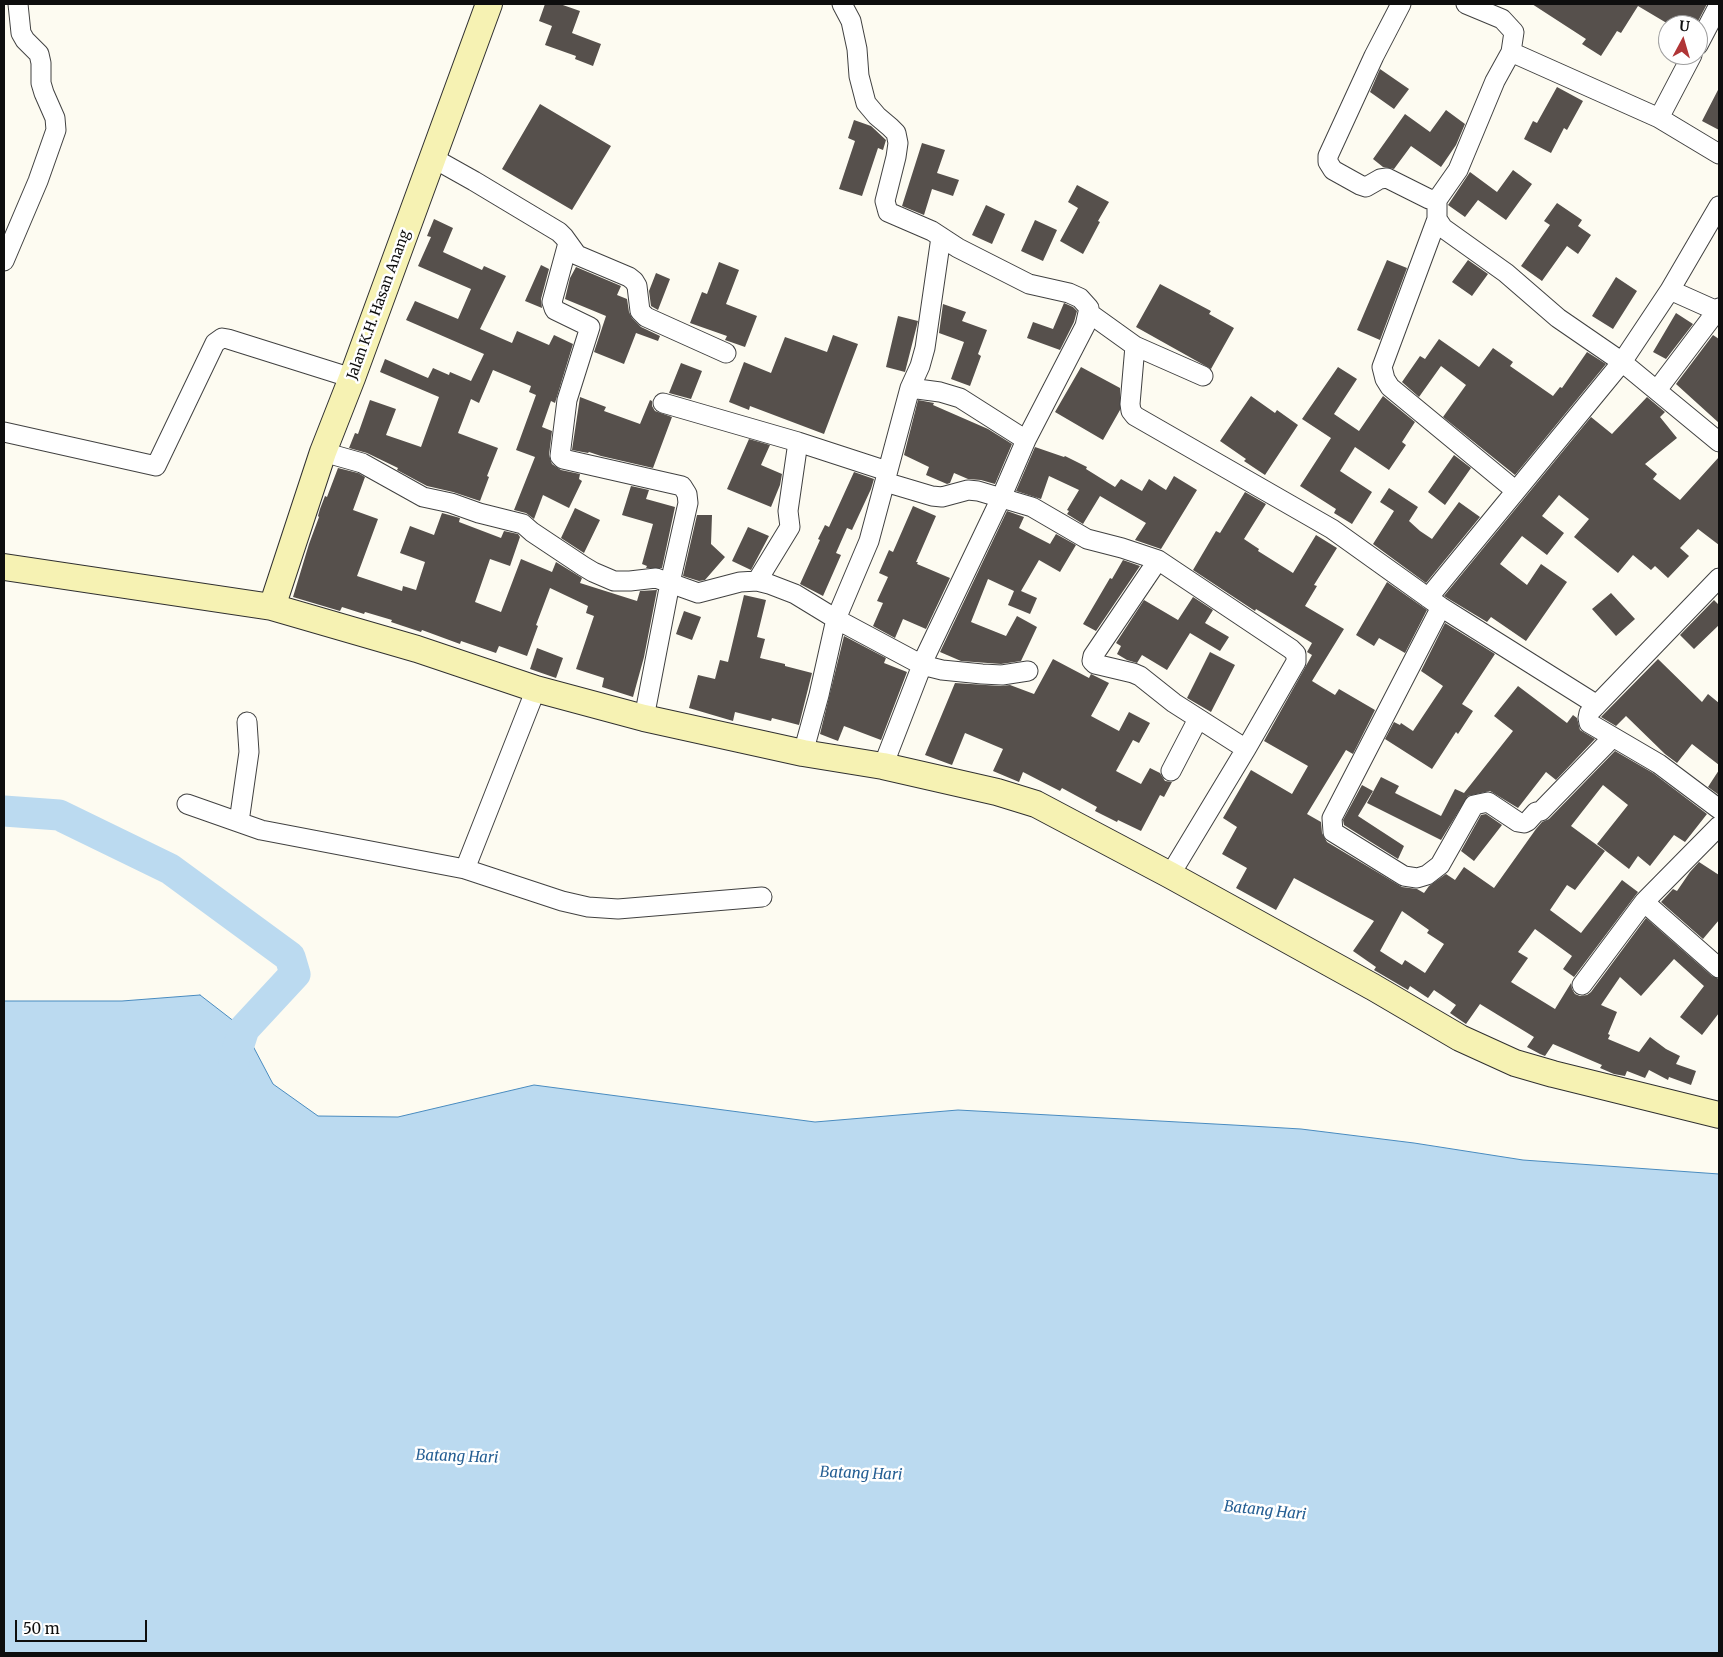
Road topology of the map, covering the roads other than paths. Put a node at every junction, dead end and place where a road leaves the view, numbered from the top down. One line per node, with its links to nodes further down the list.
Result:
1 (18, 4): 18 (street)
2 (488, 4): 12 (street, Jalan K.H. Hasan Anang)
3 (842, 4): 16 (street)
4 (1401, 4): 13 (street)
5 (1466, 4): 8 (street)
6 (1719, 5): 7 (street)
7 (1708, 26)
8 (1511, 52): 10 (street); 13 (street)
9 (1687, 65): 10 (street)
10 (1659, 118): 11 (street)
11 (1719, 154)
12 (433, 158): 17 (street); 26 (street, Jalan K.H. Hasan Anang)
13 (1436, 200): 15 (street)
14 (1719, 206): 19 (street)
15 (1437, 219): 24 (street); 36 (street)
16 (941, 237): 21 (street); 27 (street)
17 (568, 243): 23 (street); 42 (street)
18 (4, 261)
19 (1670, 290): 20 (street); 24 (street)
20 (1718, 310): 28 (street)
21 (1089, 313): 22 (street); 31 (street)
22 (1135, 346): 25 (street); 43 (street)
23 (726, 353)
24 (1622, 362): 28 (street); 36 (street)
25 (1203, 376)
26 (352, 378): 30 (street); 34 (street, Jalan K.H. Hasan Anang)
27 (910, 388): 31 (street); 35 (street)
28 (1657, 390): 33 (street)
29 (663, 403): 32 (street)
30 (4, 432)
31 (1026, 440): 37 (street)
32 (798, 442): 35 (street); 41 (street)
33 (1719, 442)
34 (323, 452): 42 (street); 44 (street, Jalan K.H. Hasan Anang)
35 (886, 476): 37 (street); 45 (street)
36 (1516, 491): 43 (street)
37 (1002, 498): 38 (street); 46 (street)
38 (1158, 560): 51 (street); 54 (street)
39 (4, 568): 44 (street)
40 (1719, 578): 49 (street)
41 (756, 581): 42 (street); 45 (street)
42 (670, 583): 50 (street)
43 (1434, 603): 49 (street); 53 (street)
44 (272, 607): 48 (street)
45 (836, 619): 46 (street); 55 (street)
46 (922, 664): 47 (street); 56 (street)
47 (1028, 671)
48 (536, 689): 50 (street); 62 (street)
49 (1597, 704): 53 (street)
50 (644, 718): 55 (street)
51 (1198, 719): 54 (street); 57 (street)
52 (247, 722): 60 (street)
53 (1612, 738): 59 (street)
54 (1246, 749): 63 (street)
55 (803, 753): 56 (street)
56 (883, 766): 63 (street)
57 (1171, 771)
58 (187, 804): 60 (street)
59 (1719, 809)
60 (238, 822): 62 (street)
61 (1719, 826): 65 (street)
62 (465, 869): 64 (street)
63 (1170, 875): 68 (street)
64 (762, 897)
65 (1644, 902): 66 (street); 67 (street)
66 (1719, 968)
67 (1582, 985)
68 (1719, 1115)

